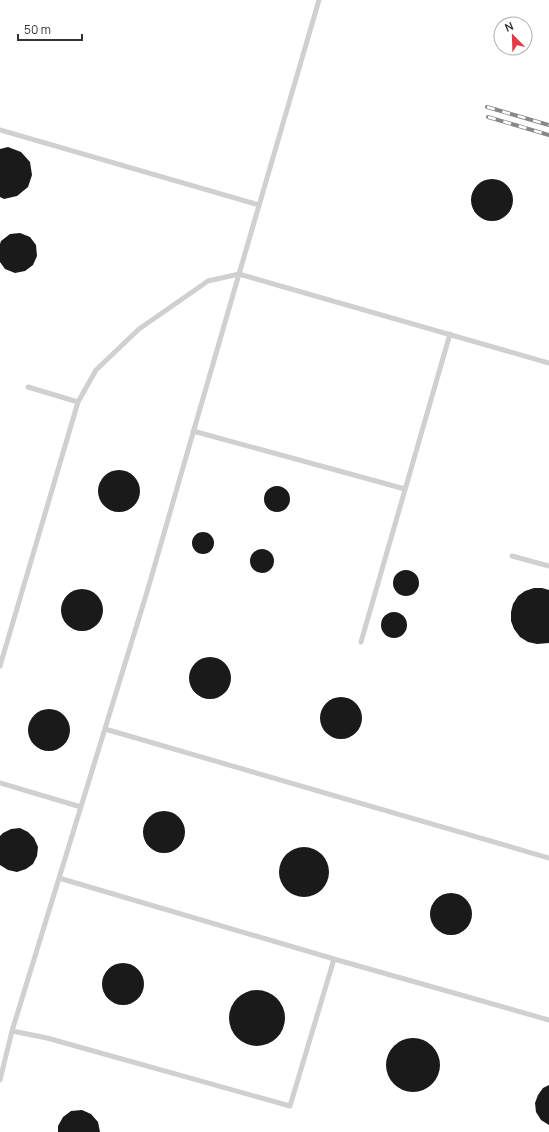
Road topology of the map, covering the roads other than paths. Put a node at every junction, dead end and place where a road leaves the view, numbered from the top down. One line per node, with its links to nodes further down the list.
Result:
1 (319, 0): 3 (lane)
2 (0, 130): 3 (lane)
3 (259, 205): 4 (lane)
4 (239, 274): 5 (lane); 8 (lane); 9 (lane)
5 (450, 334): 6 (lane); 10 (lane)
6 (549, 363)
7 (28, 387): 8 (lane)
8 (78, 402): 14 (lane)
9 (193, 431): 10 (lane); 16 (lane)
10 (405, 489): 13 (lane)
11 (512, 556): 12 (lane)
12 (549, 566)
13 (362, 642)
14 (2, 653): 15 (lane)
15 (0, 666)
16 (105, 729): 18 (lane); 19 (lane)
17 (0, 783): 18 (lane)
18 (81, 807): 20 (lane)
19 (549, 858)
20 (59, 878): 21 (lane); 23 (lane)
21 (334, 959): 22 (lane); 23 (lane)
22 (549, 1020)
23 (12, 1031): 24 (lane)
24 (0, 1080)

